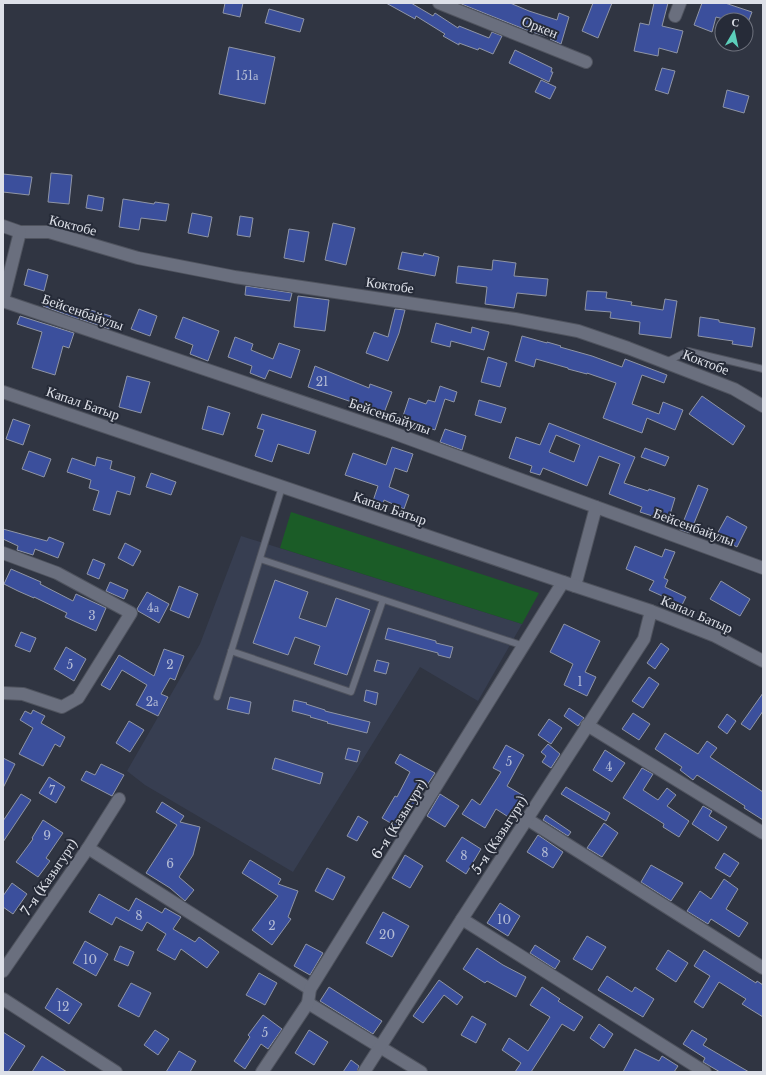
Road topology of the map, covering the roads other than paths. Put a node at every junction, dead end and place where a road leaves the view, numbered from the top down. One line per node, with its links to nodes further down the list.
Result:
1 (439, 3): 4 (street, Оркен)
2 (680, 3): 3 (street)
3 (675, 16)
4 (586, 62)
5 (3, 226): 6 (street, Коктобе)
6 (20, 232): 7 (street); 8 (street, Коктобе)
7 (3, 301): 13 (street, Бейсенбайулы)
8 (665, 363): 9 (lane); 11 (street, Коктобе)
9 (763, 369)
10 (3, 392): 12 (street, Капал Батыр)
11 (763, 406)
12 (282, 487): 15 (lane); 17 (street, Капал Батыр)
13 (596, 507): 16 (street, Бейсенбайулы); 17 (street, 6-я (Казыгурт))
14 (3, 553): 23 (street)
15 (260, 560): 18 (lane); 21 (lane)
16 (763, 568)
17 (569, 584): 19 (street, Капал Батыр); 20 (street, 6-я (Казыгурт))
18 (383, 600): 20 (lane); 21 (lane)
19 (651, 611): 22 (street, Капал Батыр); 25 (street, 5-я (Казыгурт))
20 (524, 646): 33 (street, 6-я (Казыгурт))
21 (231, 651): 24 (lane)
22 (763, 661)
23 (3, 692)
24 (217, 697)
25 (587, 725): 27 (street, 5-я (Казыгурт)); 28 (street)
26 (119, 799): 29 (street, 7-я (Казыгурт))
27 (527, 819): 30 (street, 5-я (Казыгурт)); 31 (street)
28 (763, 833)
29 (88, 848): 32 (street, 7-я (Казыгурт)); 33 (street)
30 (462, 918): 36 (street, 5-я (Казыгурт)); 41 (street)
31 (763, 968)
32 (3, 971)
33 (310, 989): 35 (street, 6-я (Казыгурт))
34 (3, 999): 37 (street)
35 (308, 1003): 36 (street); 38 (street, 6-я (Казыгурт))
36 (380, 1047): 39 (street, 5-я (Казыгурт)); 40 (street)
37 (116, 1072)
38 (262, 1072)
39 (364, 1072)
40 (421, 1072)
41 (705, 1072)

